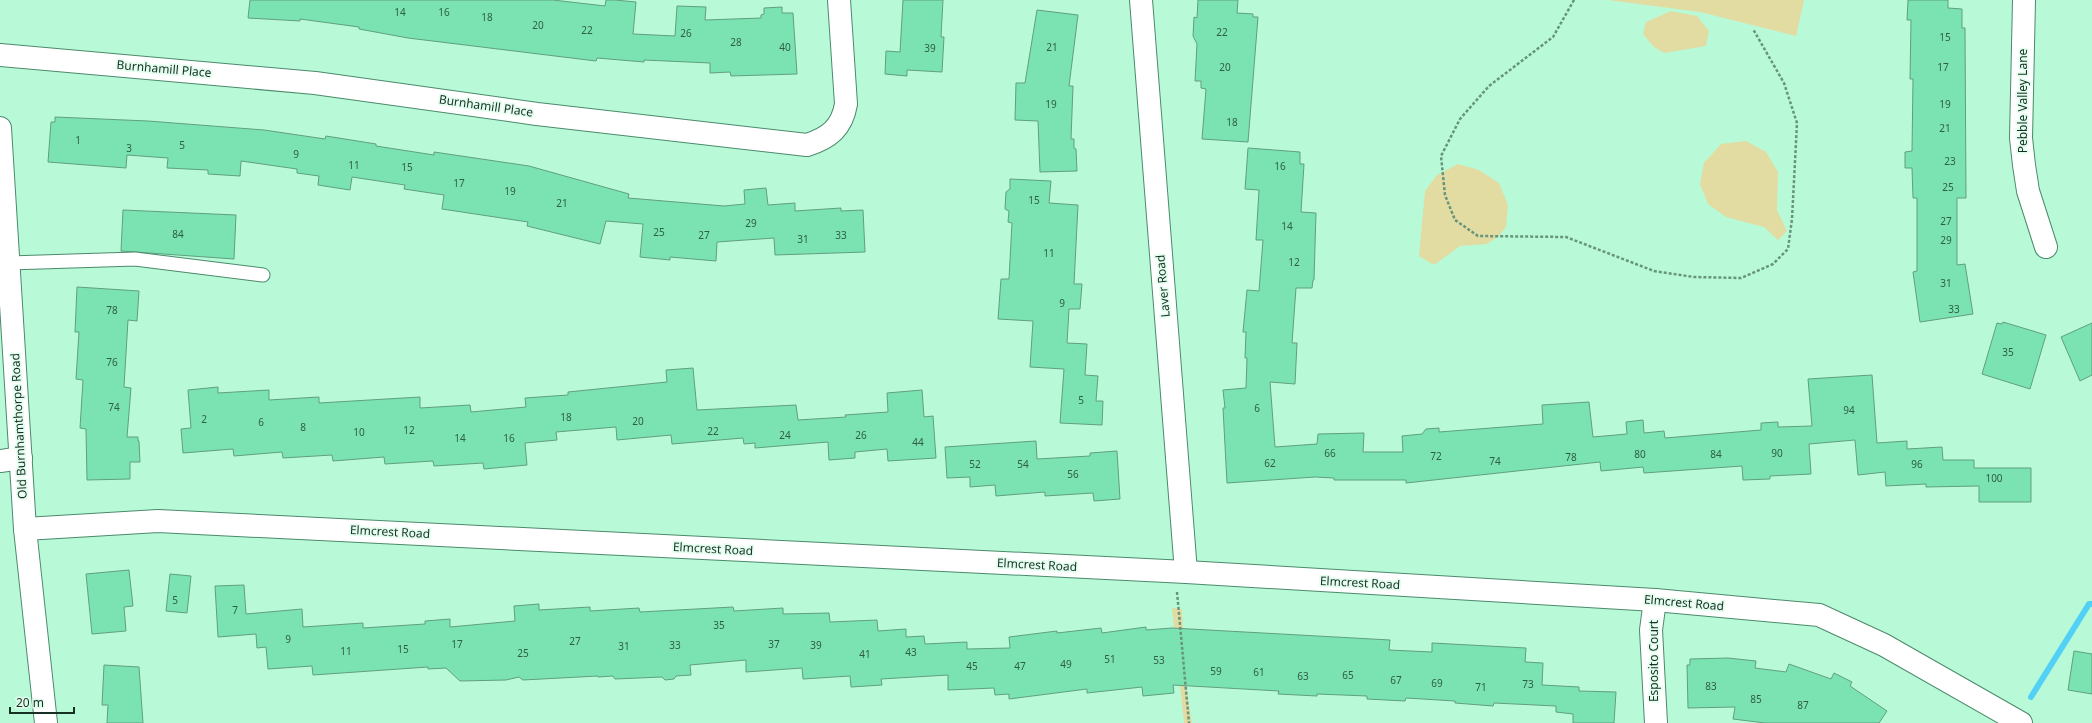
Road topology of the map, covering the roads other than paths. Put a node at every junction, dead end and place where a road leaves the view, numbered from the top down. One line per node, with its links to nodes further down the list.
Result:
1 (839, 0): 4 (street, Burnhamill Place)
2 (1141, 0): 11 (street, Laver Road)
3 (2024, 0): 6 (street, Pebble Valley Lane)
4 (0, 54)
5 (0, 128): 7 (street, Old Burnhamthorpe Road)
6 (2046, 247)
7 (9, 263): 8 (lane); 9 (street, Old Burnhamthorpe Road)
8 (263, 275)
9 (10, 460): 10 (street, Old Burnhamthorpe Road)
10 (25, 528): 11 (street, Elmcrest Road); 13 (street, Old Burnhamthorpe Road)
11 (1181, 581): 12 (street, Elmcrest Road)
12 (1656, 600): 14 (street, Esposito Court); 15 (street, Elmcrest Road)
13 (46, 723)
14 (1656, 723)
15 (2021, 723)

